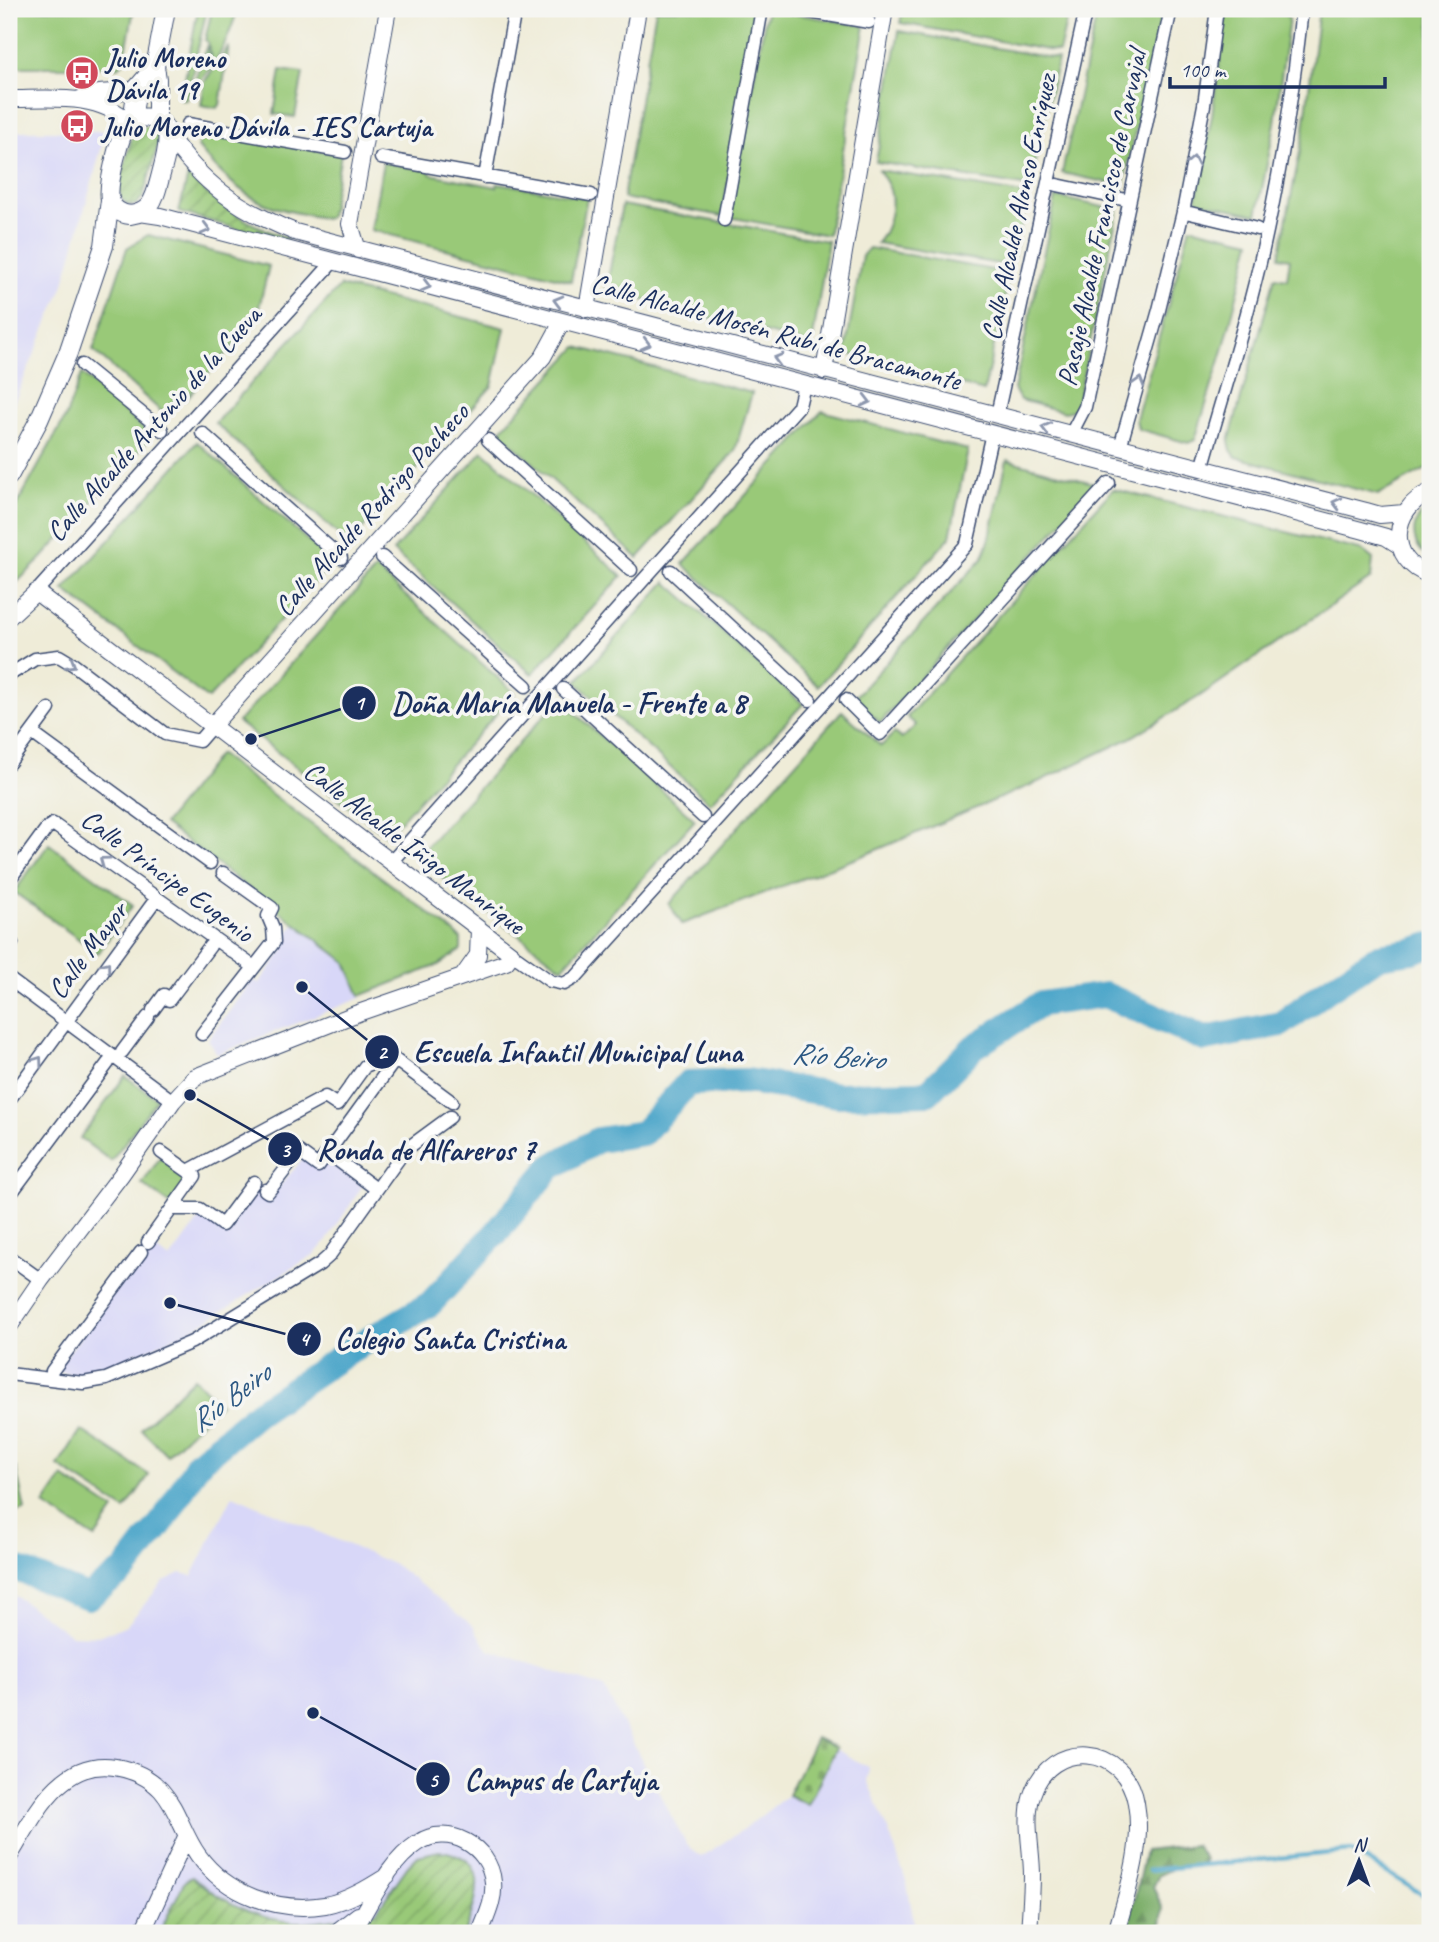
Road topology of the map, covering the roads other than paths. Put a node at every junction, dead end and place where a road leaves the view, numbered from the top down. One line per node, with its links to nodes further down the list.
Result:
1 (166, 9): 13 (main road)
2 (388, 9): 30 (street)
3 (515, 9): 22 (street)
4 (638, 9): 36 (street)
5 (762, 9): 29 (street)
6 (792, 9): 12 (street)
7 (885, 9): 39 (street)
8 (1086, 9): 41 (street, Calle Alcalde Alonso Enríquez)
9 (1171, 9): 45 (street, Pasaje Alcalde Francisco de Carvajal)
10 (1217, 9): 47 (street, one-way to 10)
11 (1302, 9): 48 (street)
12 (869, 22)
13 (155, 67): 14 (main road); 18 (main road)
14 (132, 93): 16 (street); 17 (main road); 18 (main road)
15 (9, 99): 16 (street)
16 (80, 99): 17 (street)
17 (131, 121): 18 (main road); 26 (main road)
18 (159, 123): 28 (main road); 32 (street, Calle Alcalde Mosén Rubí de Bracamonte)
19 (187, 128): 20 (street)
20 (345, 152)
21 (381, 158): 22 (street)
22 (485, 177): 24 (street)
23 (1057, 185): 25 (street)
24 (591, 195)
25 (1122, 200)
26 (110, 201): 28 (main road); 33 (main road)
27 (1190, 213): 31 (street)
28 (135, 214): 33 (main road); 35 (street, Calle Alcalde Mosén Rubí de Bracamonte, one-way to 35)
29 (724, 220)
30 (350, 224): 32 (street); 34 (street)
31 (1257, 229)
32 (330, 242): 34 (street, Calle Alcalde Mosén Rubí de Bracamonte)
33 (104, 246): 49 (main road)
34 (358, 250): 36 (street, Calle Alcalde Mosén Rubí de Bracamonte, one-way to 34)
35 (333, 262): 37 (street, Calle Alcalde Mosén Rubí de Bracamonte, one-way to 37); 59 (street, Calle Alcalde Antonio de la Cueva)
36 (587, 309): 39 (street, Calle Alcalde Mosén Rubí de Bracamonte, one-way to 36)
37 (562, 322): 40 (street, Calle Alcalde Mosén Rubí de Bracamonte, one-way to 40); 67 (street, Calle Alcalde Rodrigo Pacheco)
38 (82, 365): 42 (street)
39 (824, 371): 41 (street, Calle Alcalde Mosén Rubí de Bracamonte)
40 (804, 385): 44 (street, Calle Alcalde Mosén Rubí de Bracamonte, one-way to 44); 71 (street)
41 (997, 415): 45 (street, Calle Alcalde Mosén Rubí de Bracamonte, one-way to 41)
42 (162, 430)
43 (202, 433): 55 (street)
44 (992, 433): 53 (street, Calle Alcalde Mosén Rubí de Bracamonte); 80 (street, Calle Alcalde Iñigo Manrique)
45 (1071, 434): 47 (street, Calle Alcalde Mosén Rubí de Bracamonte)
46 (488, 440): 56 (street)
47 (1120, 447): 48 (street, Calle Alcalde Mosén Rubí de Bracamonte)
48 (1202, 469): 52 (street, Calle Alcalde Mosén Rubí de Bracamonte, one-way to 48)
49 (9, 476)
50 (1109, 483): 65 (street)
51 (1430, 492): 52 (street)
52 (1404, 513): 53 (street)
53 (1400, 546): 58 (street)
54 (382, 557): 62 (street)
55 (341, 558)
56 (631, 570)
57 (671, 571): 64 (street)
58 (1430, 575)
59 (36, 592): 60 (street, Calle Alcalde Antonio de la Cueva); 67 (street, Calle Alcalde Iñigo Manrique)
60 (9, 617)
61 (9, 675): 67 (street, one-way to 67)
62 (526, 686)
63 (563, 689): 70 (street)
64 (810, 700)
65 (846, 700)
66 (49, 709): 68 (street)
67 (212, 726): 71 (street, Calle Alcalde Iñigo Manrique)
68 (32, 733): 69 (street); 72 (street)
69 (9, 763)
70 (702, 817)
71 (391, 862): 76 (street, Calle Alcalde Iñigo Manrique)
72 (210, 863)
73 (223, 873): 81 (street)
74 (9, 880): 75 (street, Calle Príncipe Eugenio, one-way to 74)
75 (156, 899): 81 (street, Calle Príncipe Eugenio); 84 (street, Calle Mayor, one-way to 75)
76 (479, 929): 80 (street, Calle Alcalde Iñigo Manrique); 82 (street)
77 (9, 940): 79 (street)
78 (210, 946): 86 (street)
79 (9, 948)
80 (512, 954): 82 (street)
81 (256, 964): 85 (street)
82 (463, 976): 90 (street)
83 (9, 979): 84 (street)
84 (65, 1021): 89 (street, Calle Mayor, one-way to 84); 90 (street)
85 (202, 1034)
86 (122, 1052)
87 (395, 1060): 91 (street); 94 (street); 95 (street)
88 (108, 1063): 99 (street)
89 (9, 1100)
90 (173, 1101): 102 (street)
91 (452, 1101)
92 (450, 1117): 105 (street)
93 (161, 1152): 95 (street)
94 (328, 1153): 97 (street); 98 (street)
95 (188, 1171): 100 (street)
96 (254, 1182): 100 (street)
97 (371, 1185)
98 (265, 1190)
99 (9, 1196)
100 (173, 1209): 104 (street)
101 (9, 1257): 102 (street)
102 (41, 1280): 103 (street)
103 (9, 1327)
104 (52, 1371)
105 (9, 1374)
106 (186, 1836): 107 (street); 108 (street); 110 (street)
107 (9, 1857)
108 (387, 1876): 109 (street); 113 (street)
109 (369, 1908): 111 (street); 112 (street)
110 (142, 1933)
111 (335, 1933)
112 (352, 1933)
113 (480, 1933)
114 (1029, 1933): 115 (street)
115 (1116, 1933)

